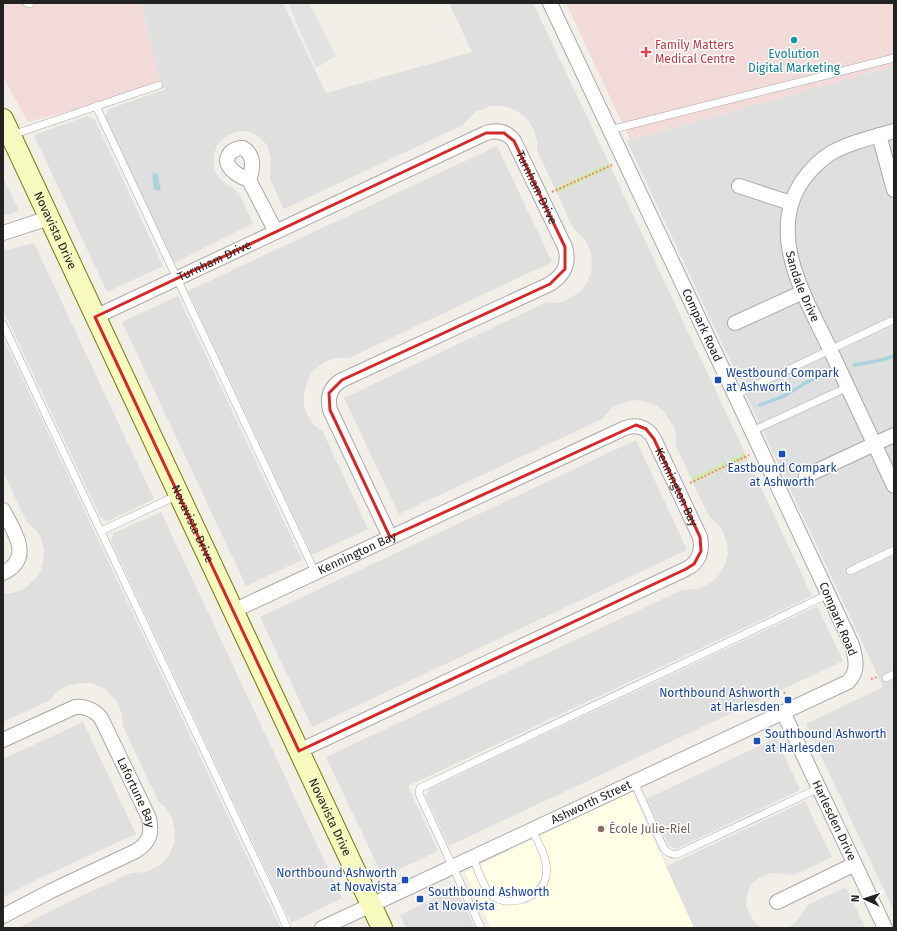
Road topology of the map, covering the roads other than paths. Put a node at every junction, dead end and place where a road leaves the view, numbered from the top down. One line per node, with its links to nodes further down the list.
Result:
1 (550, 3): 6 (street, Compark Road)
2 (894, 58): 6 (lane)
3 (159, 85): 4 (lane)
4 (96, 106): 5 (lane); 16 (lane)
5 (7, 127): 13 (street, Novavista Drive)
6 (610, 130): 24 (street, Compark Road)
7 (894, 131): 8 (street, Sandale Drive)
8 (879, 135): 11 (street); 12 (street, Sandale Drive)
9 (249, 180): 14 (street)
10 (739, 186): 12 (street)
11 (894, 190)
12 (791, 203): 17 (street, Sandale Drive)
13 (49, 218): 15 (street); 18 (street, Novavista Drive)
14 (276, 232): 16 (street, Turnham Drive); 33 (street, Turnham Drive)
15 (3, 233)
16 (177, 278): 18 (street, Turnham Drive); 36 (lane)
17 (803, 292): 20 (street); 22 (street, Sandale Drive)
18 (95, 317): 30 (street, Novavista Drive)
19 (891, 321): 22 (lane)
20 (736, 323)
21 (3, 324): 32 (lane)
22 (830, 350): 23 (street, Sandale Drive); 24 (lane)
23 (848, 387): 25 (lane); 27 (street, Sandale Drive)
24 (735, 395): 25 (street, Compark Road)
25 (752, 431): 38 (street, Compark Road)
26 (894, 435): 27 (street)
27 (874, 444): 28 (street); 29 (street, Sandale Drive)
28 (806, 476)
29 (894, 486)
30 (178, 495): 32 (lane); 39 (street, Novavista Drive)
31 (3, 510): 37 (street)
32 (101, 532): 55 (lane)
33 (390, 537): 36 (street, Kennington Bay); 45 (street, Kennington Bay)
34 (894, 550): 35 (lane)
35 (850, 571)
36 (315, 572): 39 (street, Kennington Bay)
37 (3, 573)
38 (828, 594): 40 (street, Compark Road); 51 (lane)
39 (233, 611): 45 (street, Novavista Drive)
40 (855, 672): 43 (street, Ashworth Street)
41 (894, 674): 42 (lane)
42 (886, 678)
43 (783, 712): 46 (street, Ashworth Street); 47 (street, Harlesden Drive)
44 (3, 740): 54 (street, Lafortune Bay)
45 (299, 751): 53 (street, Novavista Drive)
46 (634, 782): 47 (lane); 48 (street, Ashworth Street)
47 (819, 788): 50 (street, Harlesden Drive)
48 (532, 830): 49 (street, Ashworth Street); 49 (lane)
49 (473, 858): 51 (street, Ashworth Street)
50 (855, 864): 52 (street); 59 (street, Harlesden Drive)
51 (452, 868): 53 (street, Ashworth Street); 58 (lane)
52 (777, 902)
53 (371, 905): 56 (street, Ashworth Street); 57 (street, Novavista Drive)
54 (3, 916)
55 (287, 928)
56 (322, 928)
57 (382, 928)
58 (481, 928)
59 (885, 928)

